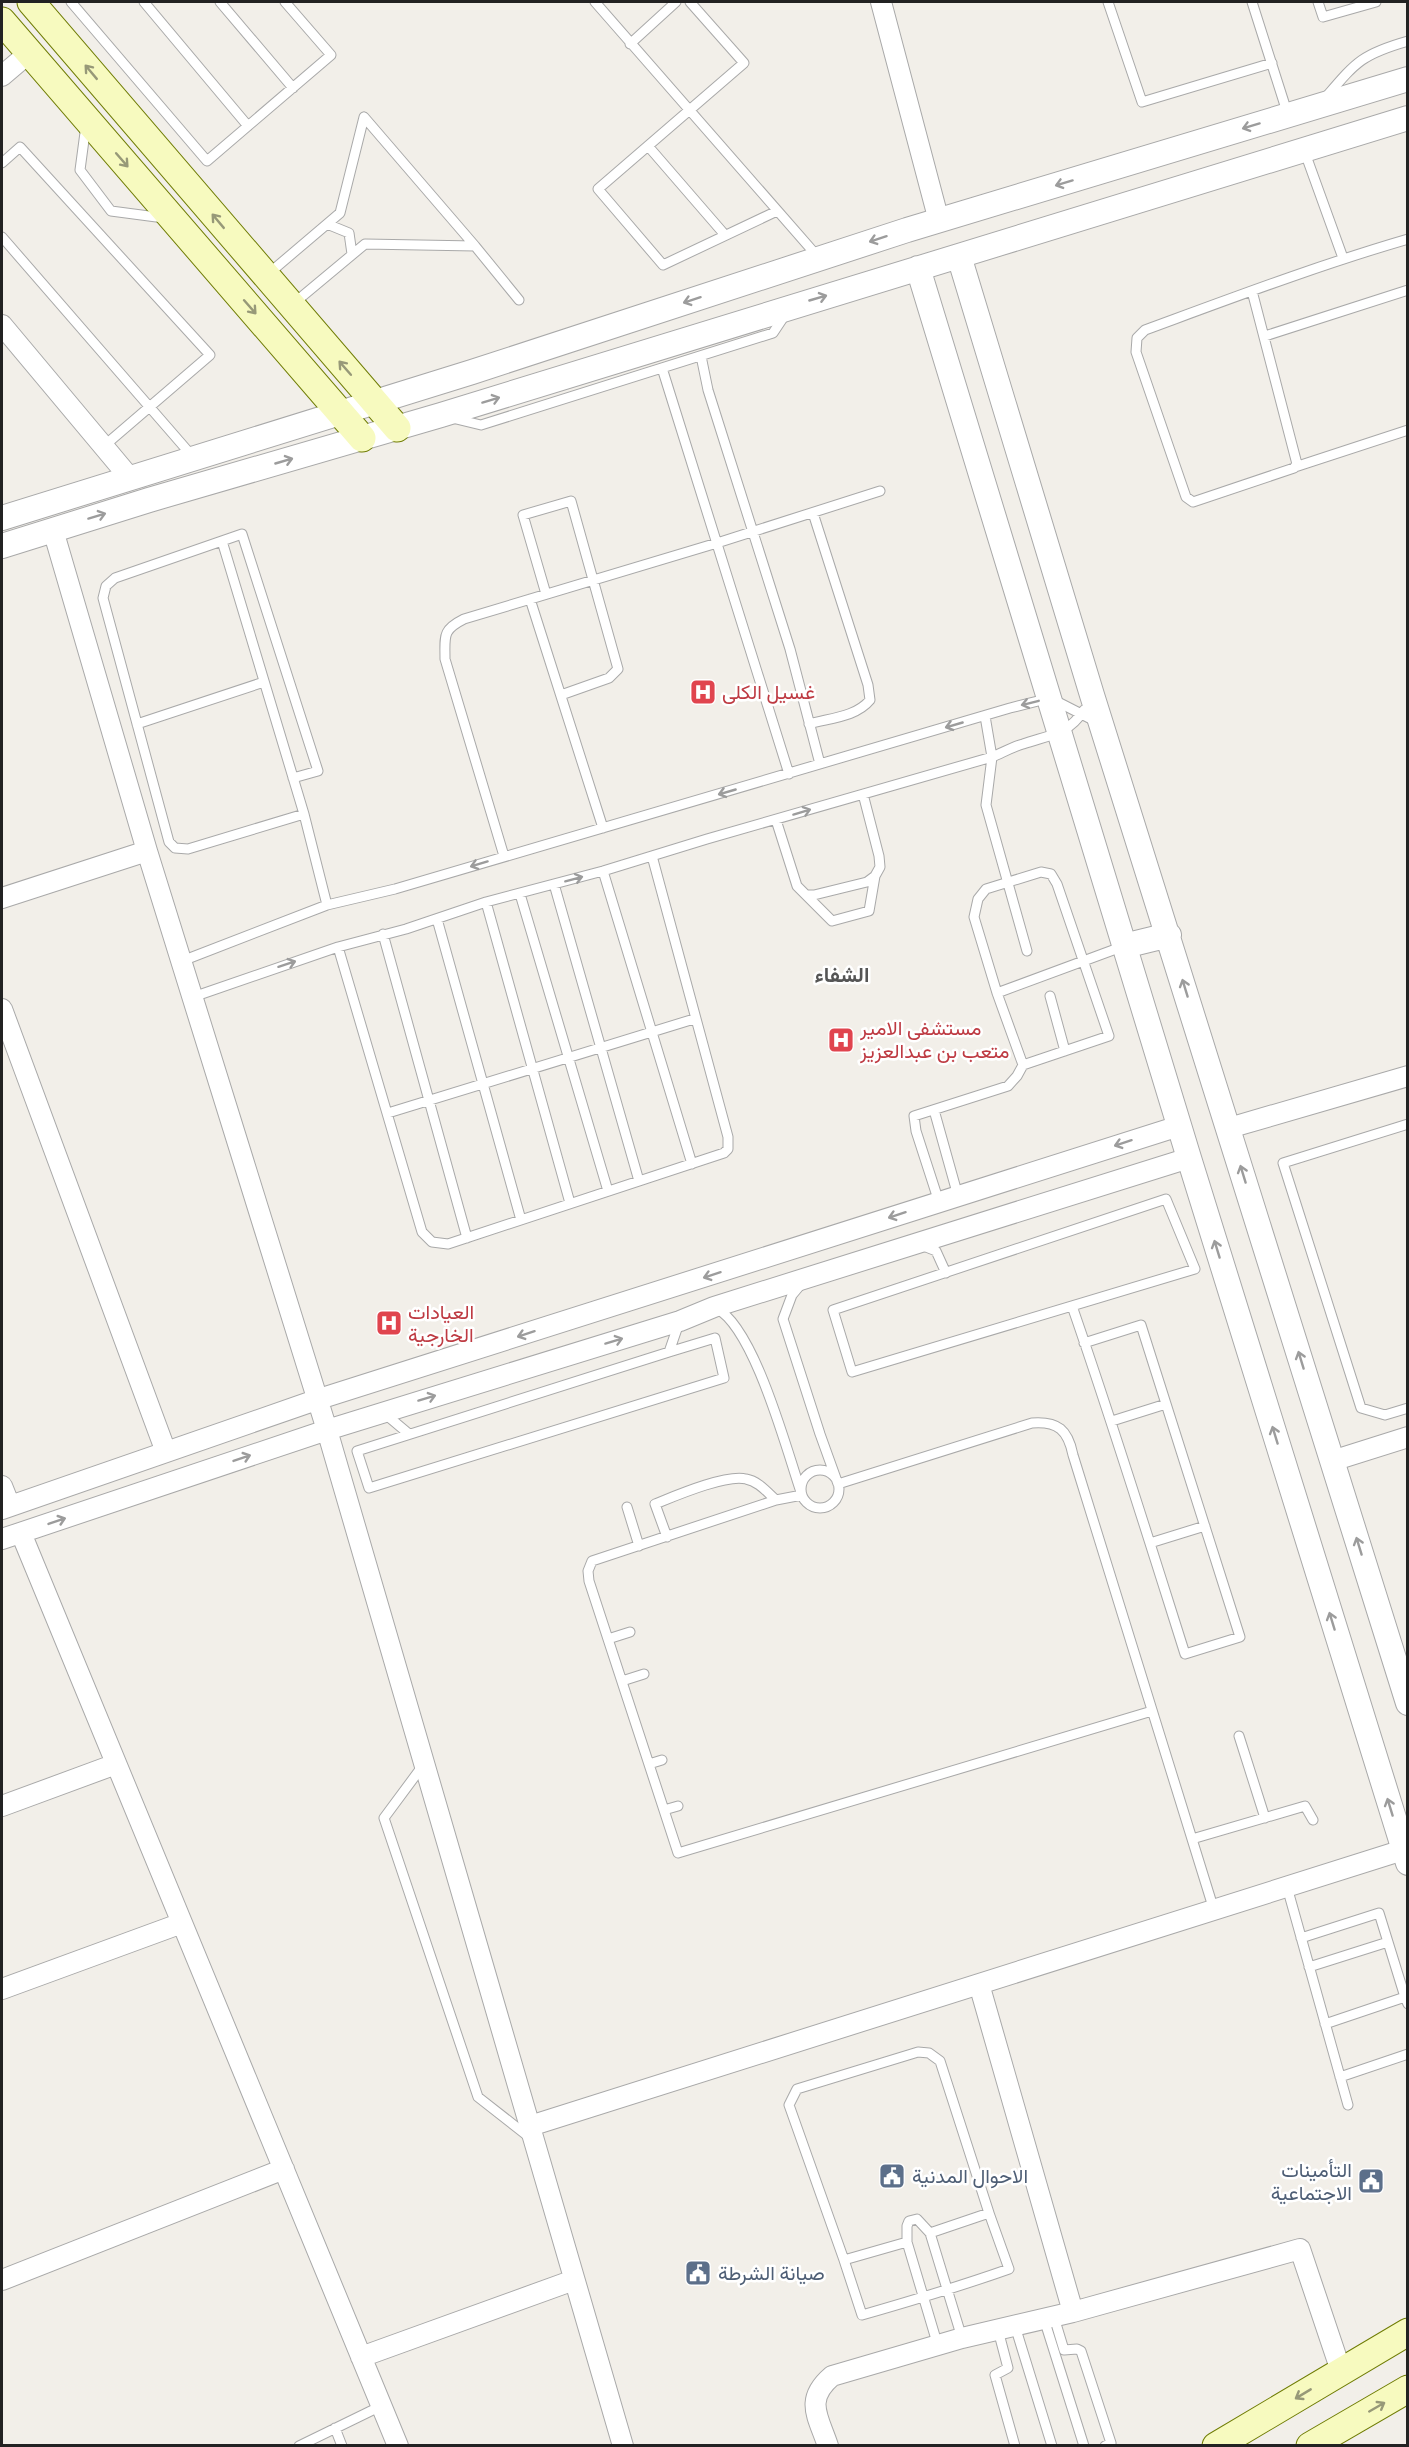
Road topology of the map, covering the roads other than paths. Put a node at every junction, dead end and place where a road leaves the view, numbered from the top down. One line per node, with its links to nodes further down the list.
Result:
1 (31, 2): 44 (main road, one-way to 1)
2 (71, 2): 27 (lane)
3 (144, 2): 27 (lane)
4 (220, 2): 21 (lane)
5 (285, 2): 21 (lane)
6 (595, 2): 16 (lane)
7 (676, 2): 16 (lane)
8 (690, 2): 23 (lane)
9 (881, 2): 33 (street)
10 (1108, 2): 18 (lane)
11 (1252, 2): 18 (lane)
12 (1318, 2): 13 (lane)
13 (1376, 2)
14 (2, 21): 17 (main road)
15 (1407, 41): 22 (lane)
16 (630, 44): 23 (lane)
17 (29, 53): 19 (street); 26 (main road)
18 (1272, 63): 24 (lane)
19 (2, 76)
20 (1407, 79): 22 (street)
21 (293, 88): 27 (lane)
22 (1318, 106): 24 (street)
23 (689, 111): 28 (lane); 31 (lane)
24 (1288, 115): 33 (street, one-way to 33)
25 (1407, 118): 29 (street)
26 (87, 119): 32 (main road, one-way to 32); 32 (lane)
27 (248, 126)
28 (648, 146): 35 (lane); 35 (lane)
29 (1304, 150): 40 (street); 41 (lane)
30 (2, 163): 55 (lane)
31 (777, 211): 35 (lane); 42 (lane)
32 (173, 219): 56 (main road, one-way to 56)
33 (939, 220): 42 (street, one-way to 42)
34 (327, 224): 38 (lane); 39 (lane); 44 (lane)
35 (725, 235)
36 (2, 237): 55 (lane)
37 (1407, 238): 41 (lane)
38 (475, 246): 39 (lane); 47 (lane)
39 (352, 254): 48 (lane)
40 (959, 256): 43 (street); 80 (street)
41 (1343, 258): 46 (lane)
42 (819, 259): 54 (street, one-way to 54)
43 (918, 268): 49 (street, one-way to 43); 79 (street)
44 (265, 276): 48 (main road)
45 (1407, 290): 51 (lane)
46 (1252, 291): 51 (lane); 63 (lane)
47 (519, 300)
48 (291, 306): 54 (main road, one-way to 48)
49 (791, 306): 52 (lane); 57 (street, one-way to 49)
50 (2, 324): 61 (street)
51 (1265, 336): 63 (lane)
52 (701, 356): 53 (lane); 70 (lane)
53 (662, 368): 57 (lane); 72 (lane)
54 (375, 402): 56 (street); 58 (main road)
55 (150, 407): 61 (lane); 62 (lane)
56 (342, 412): 60 (main road); 62 (street)
57 (441, 415): 58 (street)
58 (397, 428): 60 (street)
59 (1407, 430): 63 (lane)
60 (362, 438): 69 (street, one-way to 60)
61 (104, 446): 64 (street)
62 (193, 458): 64 (street)
63 (1295, 467)
64 (130, 478): 66 (street)
65 (880, 491): 67 (lane)
66 (33, 508): 68 (street); 69 (street)
67 (813, 513): 70 (lane); 83 (lane)
68 (2, 518)
69 (46, 532): 73 (street); 93 (street)
70 (753, 532): 72 (lane); 83 (lane)
71 (222, 541): 77 (lane); 82 (lane); 88 (lane)
72 (717, 543): 74 (lane); 87 (lane)
73 (2, 546)
74 (594, 580): 75 (lane); 75 (lane); 78 (lane)
75 (546, 594): 76 (lane)
76 (530, 599): 78 (lane); 94 (lane)
77 (264, 682): 82 (lane); 88 (lane)
78 (561, 695): 92 (lane)
79 (1050, 698): 80 (lane); 81 (lane, one-way to 81); 84 (street)
80 (1087, 704): 84 (lane); 107 (street)
81 (985, 716): 85 (lane); 86 (lane, one-way to 86)
82 (137, 724): 90 (lane)
83 (809, 724): 86 (lane)
84 (1060, 734): 85 (lane); 109 (street)
85 (992, 757): 89 (lane); 98 (lane)
86 (820, 764): 87 (lane)
87 (789, 774): 92 (lane, one-way to 92)
88 (293, 778): 90 (lane)
89 (863, 794): 91 (lane, one-way to 89); 97 (lane)
90 (304, 814): 104 (lane)
91 (776, 820): 95 (lane); 101 (lane)
92 (603, 828): 94 (lane)
93 (147, 851): 102 (street); 111 (street)
94 (504, 856): 104 (lane, one-way to 104)
95 (652, 856): 96 (lane); 117 (lane)
96 (603, 871): 99 (lane, one-way to 96); 118 (lane)
97 (874, 876): 101 (lane); 101 (lane)
98 (1006, 882): 110 (lane); 112 (lane); 113 (lane)
99 (554, 884): 100 (lane); 119 (lane)
100 (520, 894): 103 (lane); 121 (lane)
101 (806, 894)
102 (2, 898)
103 (486, 902): 105 (lane); 123 (lane)
104 (327, 905): 111 (lane)
105 (436, 919): 106 (lane); 125 (lane)
106 (383, 934): 108 (lane); 126 (lane)
107 (1169, 935): 109 (street); 131 (street, one-way to 107)
108 (338, 946): 115 (lane, one-way to 108); 128 (lane)
109 (1124, 946): 112 (lane); 129 (street)
110 (1027, 951)
111 (182, 961): 115 (street)
112 (1083, 961): 113 (lane); 120 (lane)
113 (997, 993): 122 (lane)
114 (1050, 996): 120 (lane)
115 (193, 997): 149 (street)
116 (2, 1009): 157 (street)
117 (694, 1019): 118 (lane); 133 (lane)
118 (653, 1032): 119 (lane); 133 (lane)
119 (601, 1048): 121 (lane); 134 (lane)
120 (1065, 1051): 122 (lane)
121 (568, 1058): 123 (lane); 135 (lane)
122 (1023, 1065): 127 (lane)
123 (532, 1069): 125 (lane); 137 (lane)
124 (1407, 1076): 131 (street)
125 (484, 1084): 126 (lane); 138 (lane)
126 (429, 1101): 128 (lane); 140 (lane)
127 (934, 1110): 136 (lane); 136 (lane)
128 (388, 1113): 140 (lane)
129 (1179, 1126): 132 (street); 136 (street, one-way to 136)
130 (1405, 1126): 151 (lane)
131 (1229, 1128): 158 (street, one-way to 131)
132 (1189, 1158): 139 (street); 188 (street, one-way to 132)
133 (692, 1164): 134 (lane)
134 (639, 1181): 135 (lane)
135 (608, 1191): 137 (lane)
136 (948, 1199): 139 (street); 149 (street, one-way to 149)
137 (570, 1203): 138 (lane)
138 (521, 1220): 140 (lane)
139 (958, 1231): 141 (street)
140 (467, 1238)
141 (915, 1244): 142 (lane); 143 (street)
142 (946, 1273): 144 (lane); 144 (lane)
143 (805, 1278): 145 (street); 159 (lane)
144 (1072, 1306): 147 (lane)
145 (714, 1307): 146 (street); 161 (lane)
146 (680, 1321): 148 (lane); 152 (street, one-way to 146)
147 (1084, 1343): 150 (lane); 153 (lane)
148 (669, 1352): 155 (lane); 155 (lane)
149 (316, 1400): 154 (street); 157 (street)
150 (1166, 1404): 153 (lane); 165 (lane)
151 (1407, 1408)
152 (383, 1412): 154 (street); 155 (lane)
153 (1112, 1421): 169 (lane)
154 (327, 1430): 166 (street, one-way to 154); 180 (street)
155 (409, 1434)
156 (1407, 1437): 158 (street)
157 (166, 1452): 164 (street)
158 (1332, 1461): 175 (street, one-way to 158)
159 (838, 1484): 161 (lane); 161 (lane); 176 (lane)
160 (2, 1486): 164 (street)
161 (802, 1494): 162 (lane)
162 (776, 1500): 167 (lane); 167 (lane)
163 (627, 1507): 170 (lane)
164 (6, 1508)
165 (1205, 1526): 169 (lane); 169 (lane)
166 (21, 1533): 168 (street); 179 (street)
167 (667, 1536): 170 (lane)
168 (2, 1539)
169 (1150, 1543)
170 (639, 1546): 172 (lane)
171 (630, 1632): 172 (lane)
172 (608, 1639): 174 (lane)
173 (644, 1674): 174 (lane)
174 (622, 1682): 181 (lane)
175 (1407, 1702)
176 (1152, 1711): 184 (lane); 187 (lane)
177 (1239, 1736): 185 (lane)
178 (662, 1760): 181 (lane)
179 (116, 1764): 182 (street); 191 (street)
180 (424, 1764): 202 (street); 202 (lane)
181 (649, 1764): 184 (lane)
182 (2, 1806)
183 (678, 1806): 184 (lane)
184 (664, 1810)
185 (1265, 1818): 186 (lane); 187 (lane)
186 (1313, 1820)
187 (1192, 1839): 190 (lane)
188 (1405, 1857): 189 (street)
189 (1287, 1887): 190 (street); 192 (lane)
190 (1214, 1910): 195 (street)
191 (182, 1923): 196 (street); 203 (street)
192 (1301, 1938): 193 (lane); 194 (lane)
193 (1388, 1942): 194 (lane); 197 (lane)
194 (1309, 1967): 198 (lane)
195 (979, 1984): 202 (street); 212 (street)
196 (2, 1989)
197 (1406, 2000): 198 (lane)
198 (1325, 2024): 200 (lane)
199 (1407, 2054): 200 (lane)
200 (1341, 2076): 201 (lane)
201 (1348, 2104)
202 (532, 2134): 209 (street)
203 (284, 2169): 208 (street); 217 (street)
204 (989, 2213): 205 (lane); 207 (lane); 210 (lane)
205 (930, 2232): 206 (lane); 210 (lane)
206 (908, 2242): 207 (lane); 211 (lane)
207 (844, 2260): 211 (lane)
208 (2, 2280)
209 (574, 2280): 217 (street); 225 (street)
210 (948, 2291): 211 (lane); 215 (lane)
211 (923, 2297): 216 (lane)
212 (1057, 2316): 213 (street); 218 (street); 229 (lane); 230 (lane)
213 (1006, 2328): 215 (street); 227 (lane); 228 (lane)
214 (1407, 2332): 218 (main road)
215 (962, 2338): 216 (street)
216 (938, 2346): 226 (street)
217 (361, 2357): 220 (street)
218 (1341, 2371): 231 (main road, one-way to 231)
219 (1407, 2390): 232 (main road, one-way to 219)
220 (381, 2406): 221 (lane); 224 (street)
221 (334, 2428): 222 (lane); 223 (lane)
222 (299, 2445)
223 (342, 2445)
224 (398, 2445)
225 (623, 2445)
226 (828, 2445)
227 (1015, 2445)
228 (1052, 2445)
229 (1084, 2445)
230 (1105, 2445)
231 (1216, 2445)
232 (1310, 2445)

